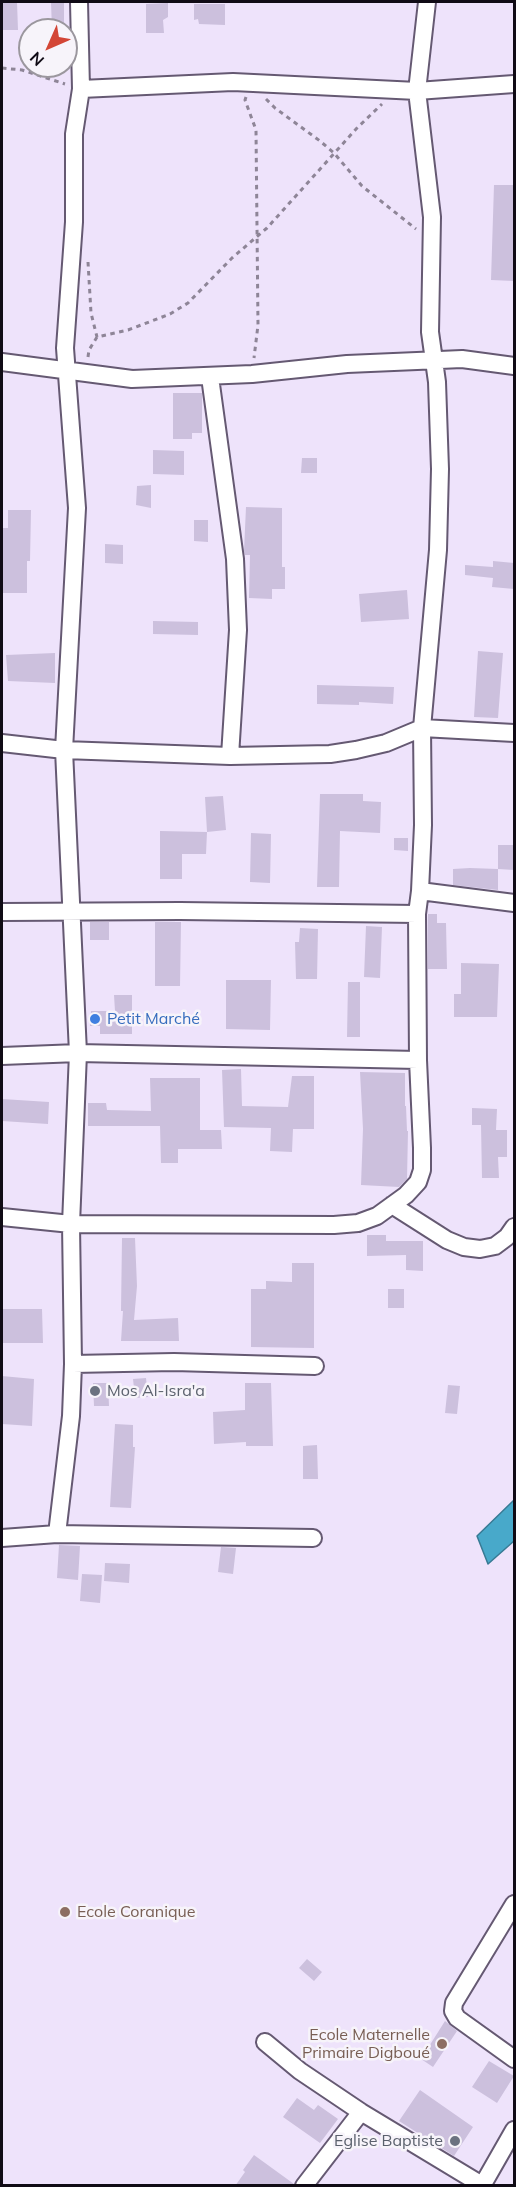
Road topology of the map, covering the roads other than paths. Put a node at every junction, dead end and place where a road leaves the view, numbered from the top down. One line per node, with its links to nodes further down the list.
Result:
1 (78, 2): 4 (street)
2 (427, 2): 5 (street)
3 (514, 84): 5 (street)
4 (81, 89): 5 (street); 9 (street)
5 (417, 91): 6 (street)
6 (434, 361): 8 (street); 10 (street); 11 (street)
7 (2, 362): 9 (street)
8 (514, 366)
9 (66, 370): 10 (street); 14 (street)
10 (210, 377): 15 (street)
11 (422, 728): 12 (street); 15 (street); 16 (street)
12 (514, 733)
13 (2, 744): 14 (street)
14 (64, 750): 15 (street); 19 (street)
15 (230, 756)
16 (420, 891): 17 (street); 20 (street)
17 (514, 903)
18 (2, 912): 19 (street)
19 (72, 912): 20 (street); 21 (street)
20 (417, 914): 23 (street)
21 (78, 1053): 22 (street); 23 (street); 26 (street)
22 (2, 1056)
23 (418, 1060): 24 (street)
24 (392, 1205): 26 (street); 27 (street)
25 (2, 1217): 26 (street)
26 (71, 1224): 28 (street)
27 (514, 1227)
28 (73, 1364): 29 (street); 30 (street)
29 (315, 1366)
30 (57, 1534): 31 (street); 32 (street)
31 (2, 1538)
32 (313, 1538)
33 (514, 1904): 35 (street)
34 (265, 2042): 36 (street)
35 (514, 2059)
36 (361, 2112): 38 (street); 39 (street)
37 (514, 2130): 38 (street)
38 (482, 2185)
39 (304, 2186)

